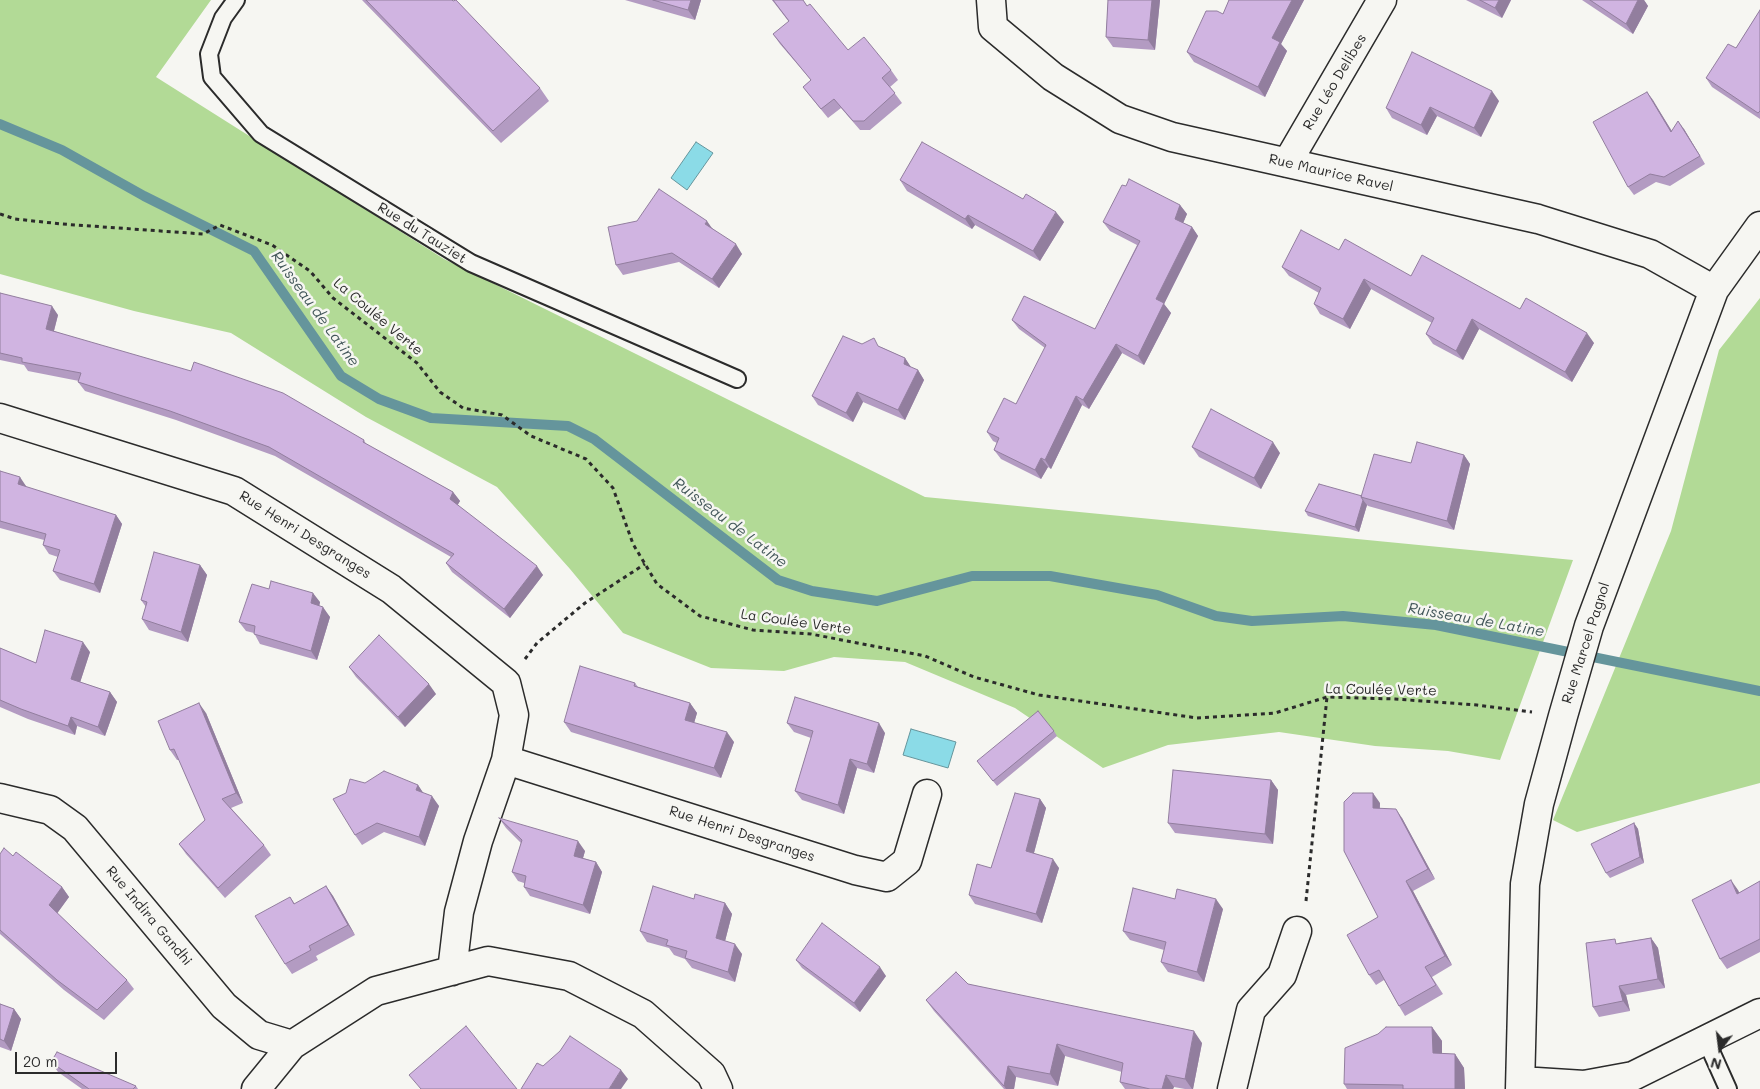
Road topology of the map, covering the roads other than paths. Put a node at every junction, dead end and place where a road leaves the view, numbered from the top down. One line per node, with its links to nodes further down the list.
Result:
1 (236, 0): 7 (lane, Rue du Tauziet)
2 (991, 0): 4 (street, Rue Maurice Ravel)
3 (1382, 0): 4 (street, Rue Léo Delibes)
4 (1287, 163): 6 (street, Rue Maurice Ravel)
5 (1760, 226): 6 (street, Rue Marcel Pagnol)
6 (1714, 290): 17 (street, Rue Marcel Pagnol)
7 (738, 379)
8 (0, 418): 9 (street, Rue Henri Desgranges)
9 (506, 760): 10 (street, Rue Henri Desgranges); 13 (street)
10 (927, 794)
11 (0, 798): 16 (street, Rue Indira Gandhi)
12 (1297, 931): 20 (street)
13 (452, 971): 16 (street); 19 (street)
14 (1760, 1013): 15 (street)
15 (1706, 1040): 17 (street); 21 (lane)
16 (292, 1044): 18 (street)
17 (1520, 1085)
18 (256, 1089)
19 (718, 1089)
20 (1232, 1089)
21 (1728, 1089)

